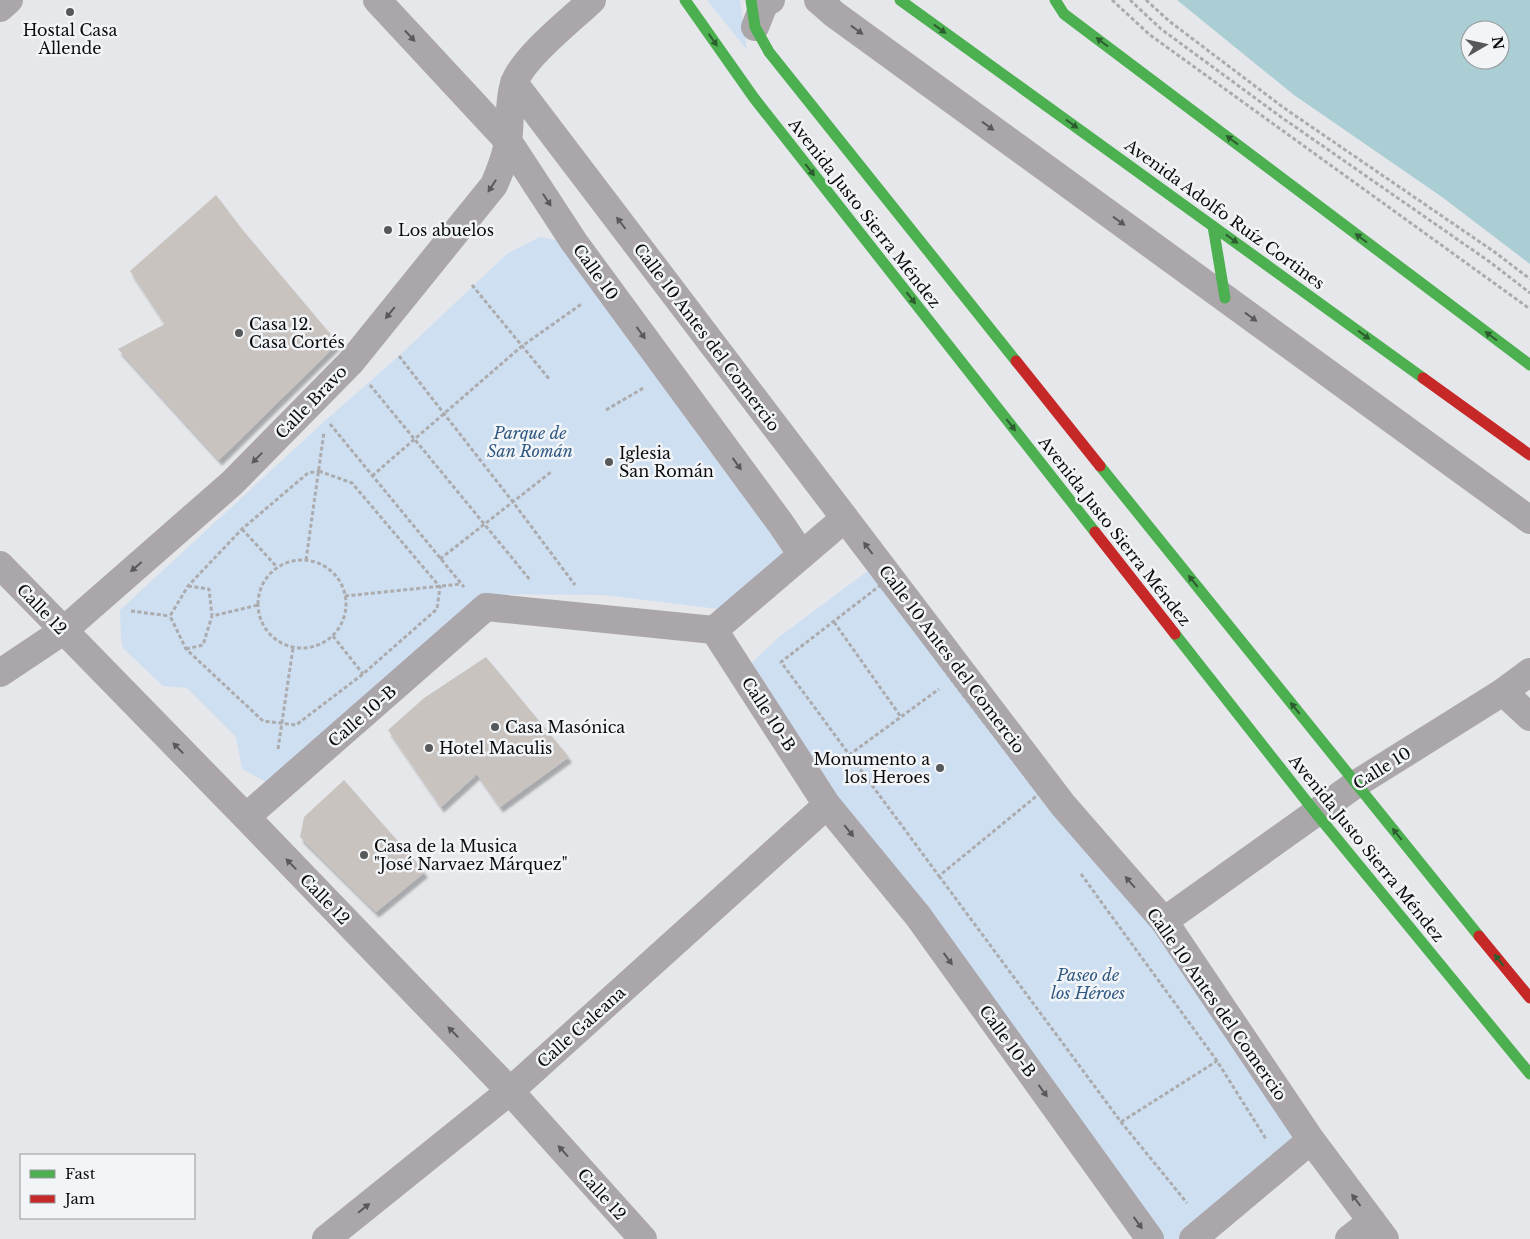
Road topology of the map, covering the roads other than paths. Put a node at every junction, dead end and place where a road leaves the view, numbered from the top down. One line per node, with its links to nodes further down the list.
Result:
1 (9, 0): 10 (street)
2 (377, 0): 13 (street, Calle 10, one-way to 13)
3 (592, 0): 12 (street, Calle Bravo)
4 (685, 0): 30 (main road, Avenida Justo Sierra Méndez, one-way to 30)
5 (751, 0): 11 (main road, Avenida Justo Sierra Méndez)
6 (771, 0): 11 (street)
7 (818, 0): 15 (street, one-way to 15)
8 (900, 0): 14 (main road, Avenida Adolfo Ruíz Cortines, one-way to 14)
9 (1054, 0): 16 (main road, one-way to 9)
10 (0, 8)
11 (755, 27): 28 (main road, Avenida Justo Sierra Méndez, one-way to 11)
12 (514, 83): 13 (street, Calle Bravo); 18 (street, Calle 10 Antes del Comercio, one-way to 12)
13 (508, 141): 20 (street, Calle 10, one-way to 20); 23 (street, Calle Bravo, one-way to 23)
14 (1213, 226): 15 (main road); 17 (main road, Avenida Adolfo Ruíz Cortines, one-way to 17)
15 (1226, 298): 19 (street, one-way to 19)
16 (1530, 365)
17 (1530, 455)
18 (845, 518): 20 (street); 32 (street, Calle 10 Antes del Comercio, one-way to 18)
19 (1530, 520)
20 (802, 555): 22 (street)
21 (0, 565): 23 (street, Calle 12)
22 (714, 630): 29 (street, Calle 10-B); 31 (street, Calle 10-B)
23 (63, 631): 25 (street, Calle Bravo); 31 (street, Calle 12, one-way to 23)
24 (1530, 672): 26 (street, Calle 10)
25 (0, 674)
26 (1503, 692): 27 (street); 28 (street, Calle 10)
27 (1530, 717)
28 (1356, 784): 30 (street, Calle 10); 33 (main road, Avenida Justo Sierra Méndez, one-way to 28)
29 (827, 805): 35 (street, Calle Galeana); 40 (street, Calle 10-B, one-way to 40)
30 (1315, 812): 32 (street, Calle 10); 34 (main road, Avenida Justo Sierra Méndez)
31 (246, 817): 35 (street, Calle 12, one-way to 31)
32 (1164, 921): 36 (street, Calle 10 Antes del Comercio)
33 (1530, 998)
34 (1530, 1074)
35 (510, 1091): 38 (street, Calle Galeana, one-way to 35); 39 (street, Calle 12, one-way to 35)
36 (1311, 1140): 37 (street, Calle 10 Antes del Comercio, one-way to 36); 41 (street)
37 (1378, 1230): 42 (street)
38 (326, 1239)
39 (643, 1239)
40 (1150, 1239)
41 (1193, 1239)
42 (1349, 1239)

